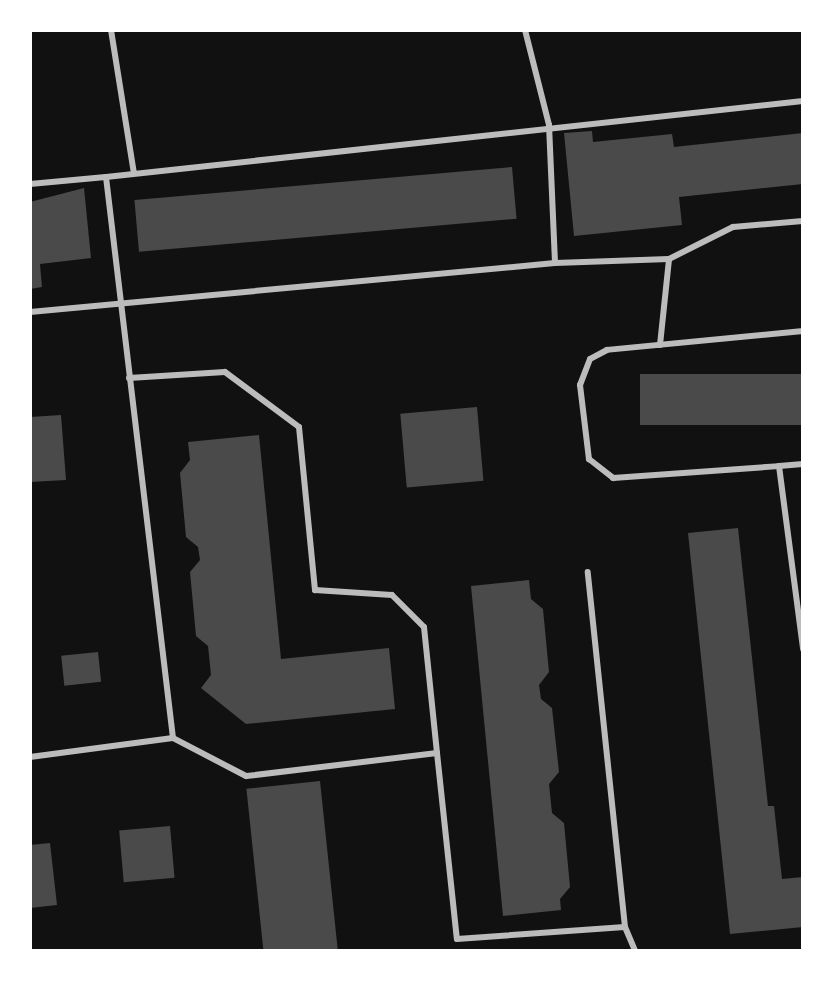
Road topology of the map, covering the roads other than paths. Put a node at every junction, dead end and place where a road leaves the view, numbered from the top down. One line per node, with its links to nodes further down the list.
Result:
1 (111, 30): 5 (lane)
2 (524, 30): 4 (lane)
3 (803, 101): 4 (lane)
4 (548, 126): 5 (lane); 10 (lane)
5 (134, 173): 6 (lane)
6 (106, 177): 7 (lane); 11 (lane)
7 (30, 184)
8 (803, 220): 9 (lane)
9 (669, 259): 10 (lane); 14 (lane)
10 (555, 263): 11 (lane)
11 (120, 304): 12 (lane); 15 (lane)
12 (30, 312)
13 (803, 332): 14 (lane)
14 (660, 345): 17 (lane)
15 (129, 378): 20 (lane); 21 (lane)
16 (803, 464): 17 (lane)
17 (779, 466): 19 (lane)
18 (588, 572): 23 (lane)
19 (803, 649)
20 (173, 738): 21 (lane); 22 (lane)
21 (437, 753): 23 (lane)
22 (30, 758)
23 (625, 927): 24 (lane)
24 (635, 951)

